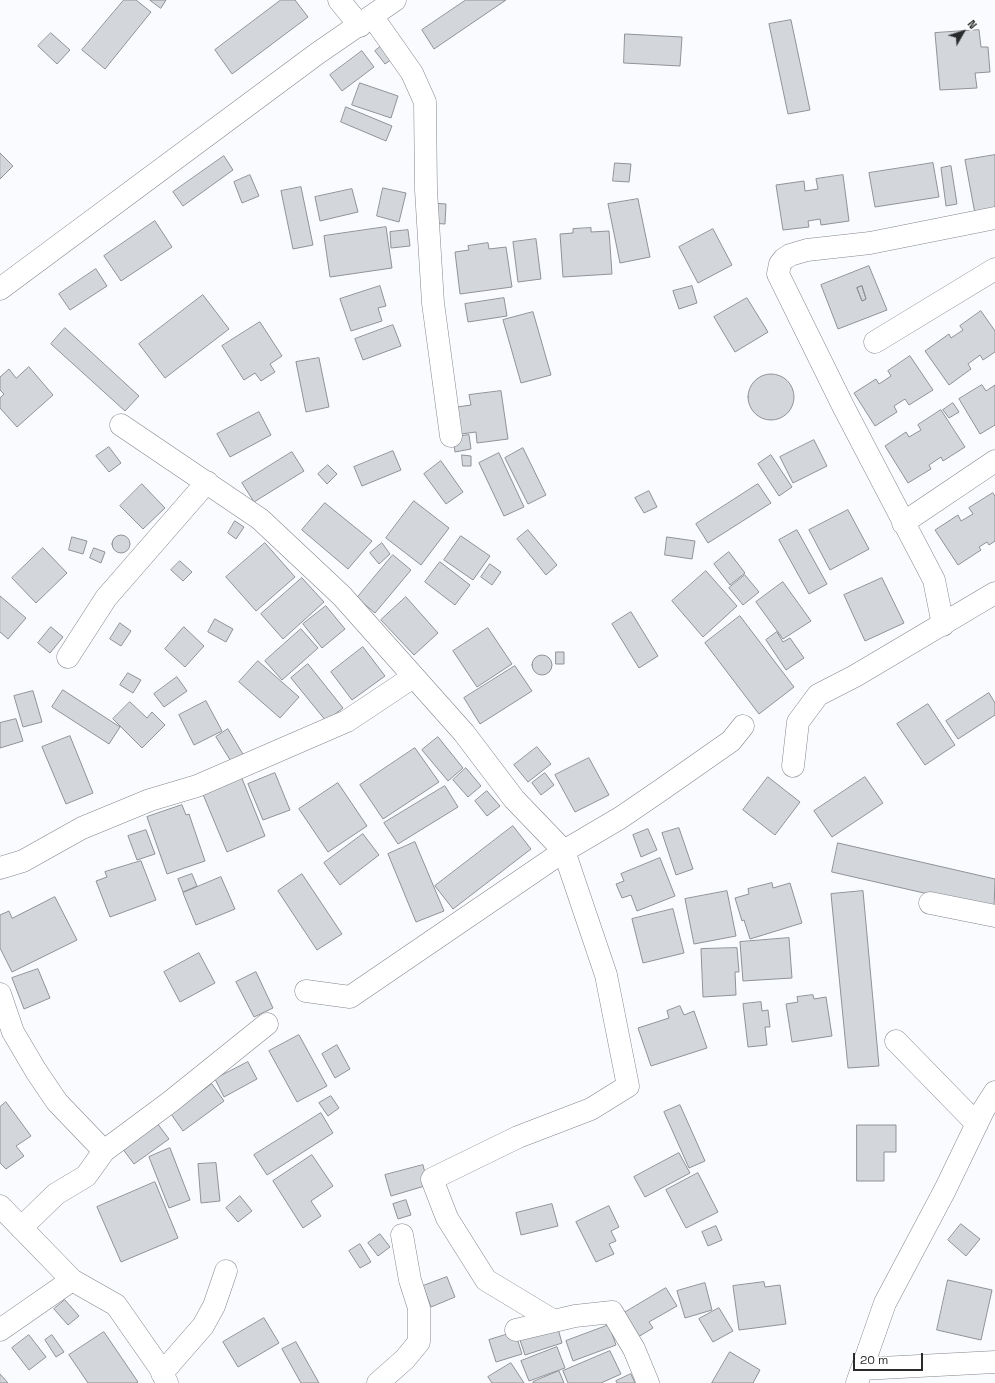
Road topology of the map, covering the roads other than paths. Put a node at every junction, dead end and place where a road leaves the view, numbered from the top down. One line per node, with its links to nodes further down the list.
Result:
1 (339, 0): 3 (street)
2 (396, 0): 3 (street)
3 (366, 21): 6 (street); 9 (street)
4 (995, 218): 12 (street)
5 (995, 269): 7 (street)
6 (0, 289)
7 (874, 342)
8 (122, 425): 11 (street)
9 (451, 436)
10 (995, 461): 12 (street)
11 (207, 482): 15 (street); 16 (street)
12 (903, 523): 14 (street)
13 (995, 593): 14 (street)
14 (943, 625): 18 (street)
15 (68, 657)
16 (413, 677): 19 (street); 20 (street)
17 (743, 726): 19 (street)
18 (793, 766)
19 (564, 852): 23 (street); 35 (street)
20 (0, 868)
21 (930, 903): 22 (street)
22 (995, 916)
23 (306, 991)
24 (0, 994): 29 (street)
25 (267, 1024): 29 (street)
26 (896, 1041): 28 (street)
27 (995, 1092): 28 (street)
28 (977, 1124): 39 (street)
29 (104, 1151): 31 (street)
30 (0, 1206): 31 (street)
31 (21, 1228): 34 (street)
32 (402, 1235): 41 (street)
33 (226, 1271): 40 (street)
34 (72, 1280): 36 (street); 40 (street)
35 (554, 1321): 37 (street); 42 (street)
36 (0, 1330)
37 (516, 1330)
38 (995, 1362): 39 (street)
39 (859, 1376)
40 (165, 1378)
41 (378, 1383)
42 (648, 1383)

